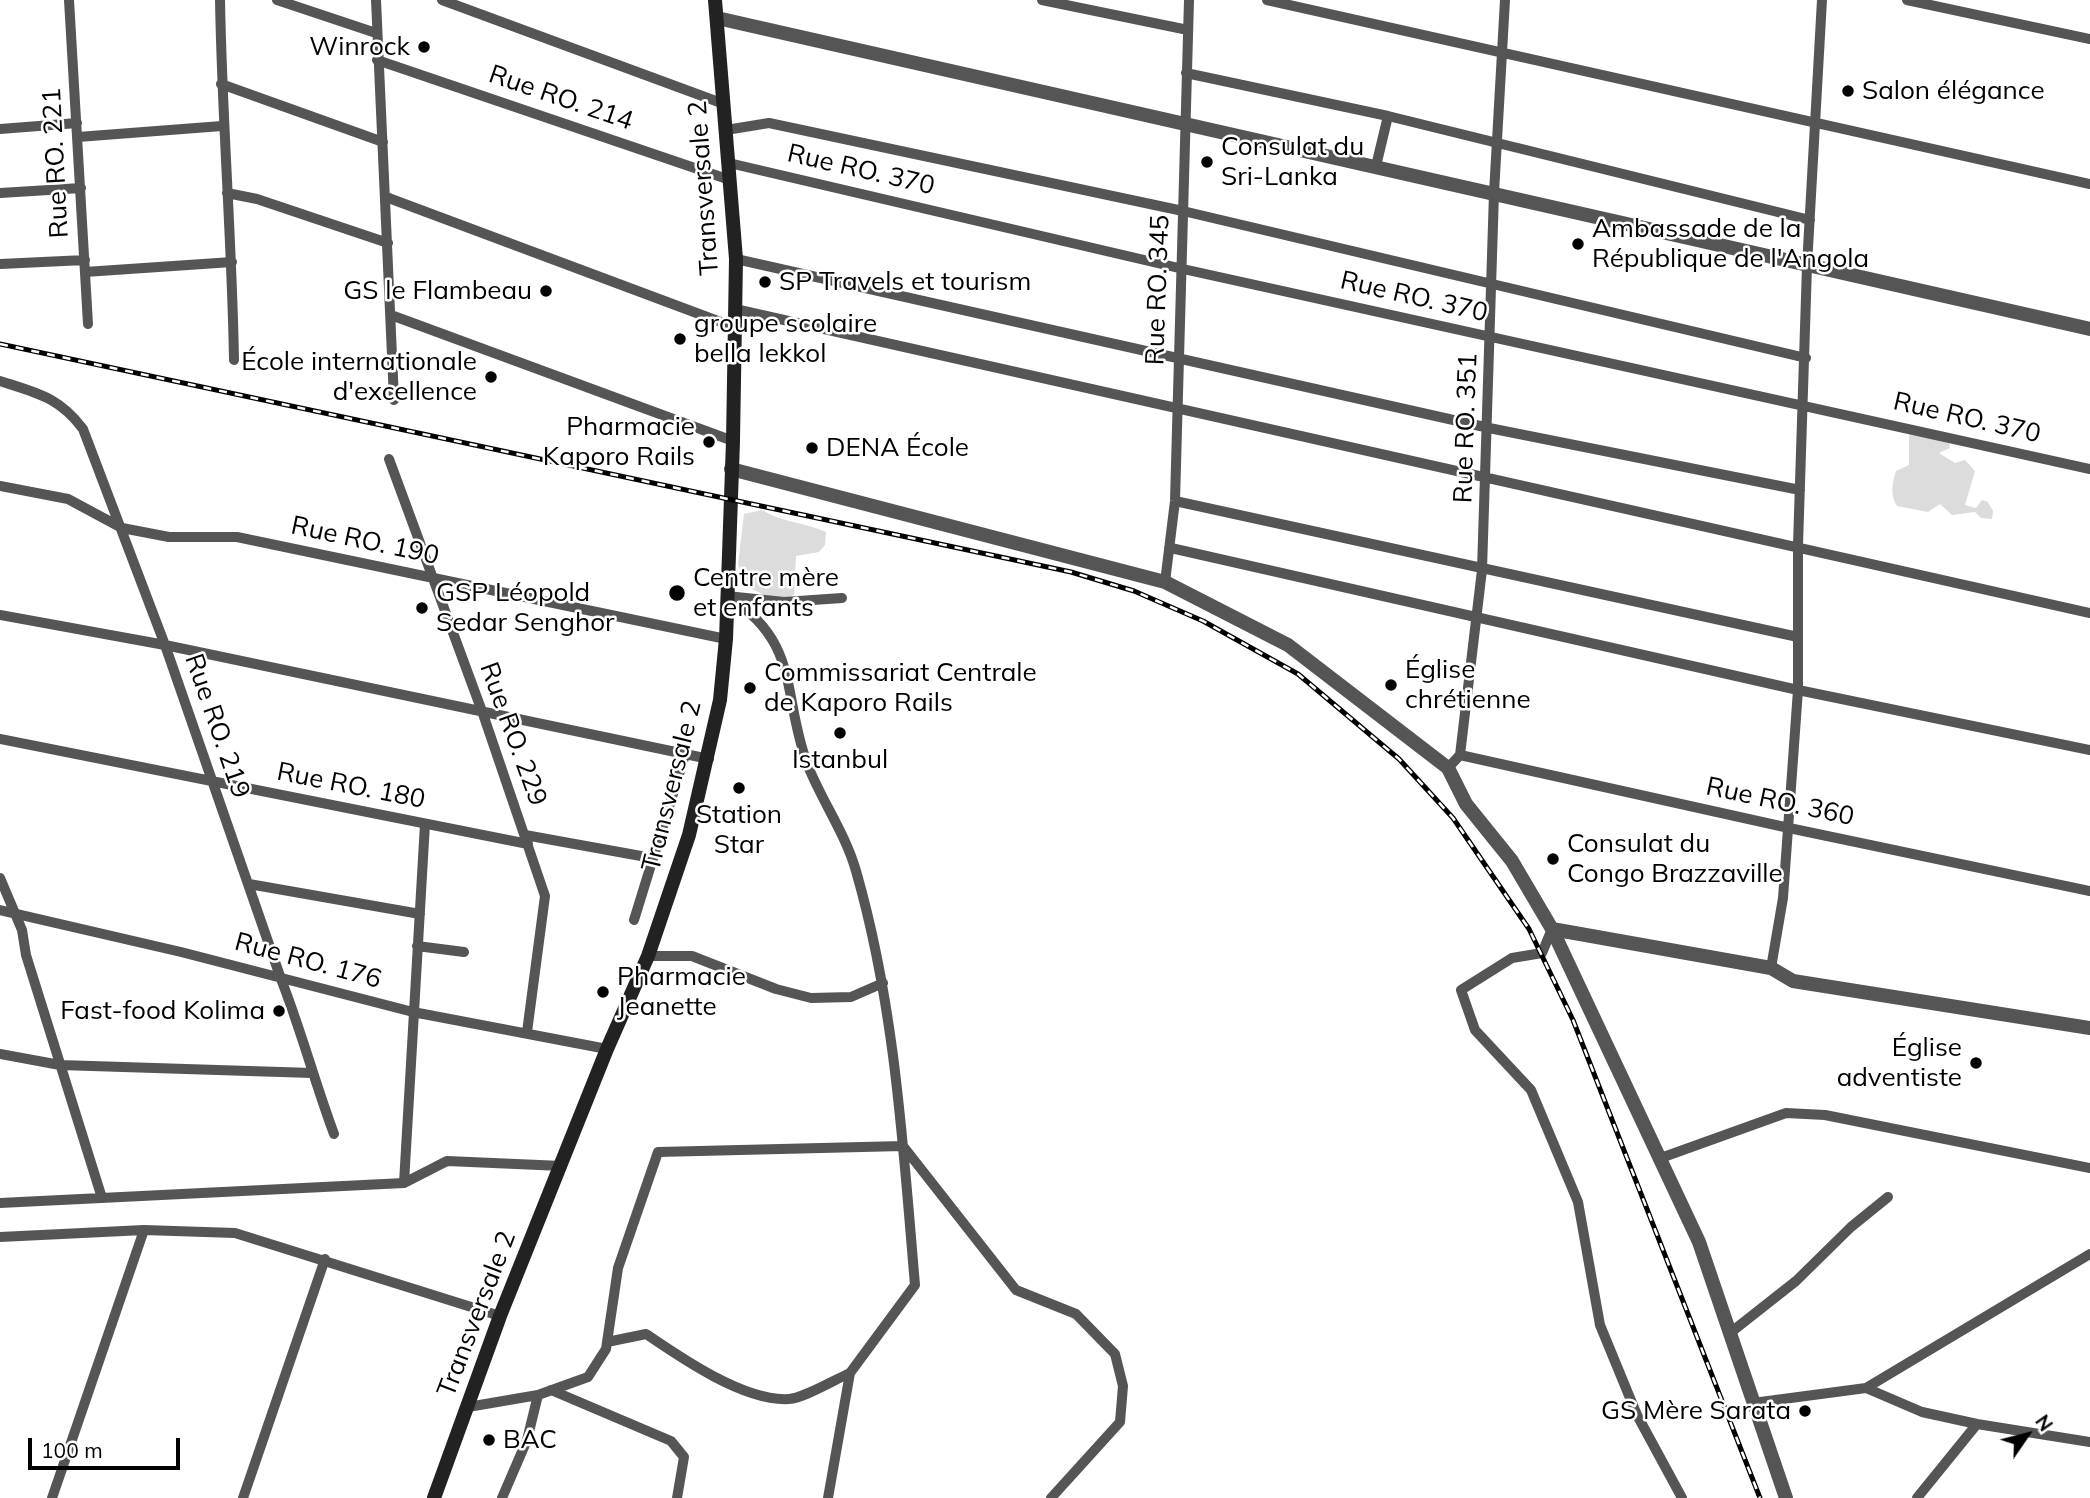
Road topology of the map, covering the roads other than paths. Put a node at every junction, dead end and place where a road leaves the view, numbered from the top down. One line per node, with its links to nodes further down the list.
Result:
1 (69, 0): 24 (street, Rue RO. 221)
2 (220, 0): 20 (street)
3 (277, 0): 15 (street)
4 (376, 0): 15 (street)
5 (442, 0): 21 (street)
6 (715, 0): 13 (main road, Transversale 2)
7 (1042, 0): 14 (street)
8 (1189, 0): 14 (street, Rue RO. 345)
9 (1267, 0): 17 (street)
10 (1505, 0): 17 (street, Rue RO. 351)
11 (1822, 0): 25 (street)
12 (1907, 0): 16 (street)
13 (717, 18): 21 (main road, Transversale 2); 23 (street)
14 (1188, 30): 19 (street, Rue RO. 345)
15 (376, 33): 18 (street)
16 (2090, 39)
17 (1503, 52): 25 (street); 31 (street, Rue RO. 351)
18 (377, 60): 30 (street); 34 (street, Rue RO. 214)
19 (1186, 74): 22 (street); 23 (street, Rue RO. 345)
20 (221, 84): 26 (street); 30 (street)
21 (724, 104): 28 (main road, Transversale 2)
22 (1388, 116): 31 (street); 33 (street)
23 (1184, 121): 33 (street); 41 (street, Rue RO. 345)
24 (77, 123): 27 (street); 29 (street, Rue RO. 221)
25 (1817, 125): 35 (street); 42 (street)
26 (222, 126): 29 (street); 38 (street)
27 (0, 129)
28 (726, 130): 32 (main road, Transversale 2); 41 (street)
29 (78, 137): 36 (street, Rue RO. 221)
30 (383, 142): 40 (street)
31 (1496, 145): 39 (street, Rue RO. 351); 42 (street)
32 (729, 163): 34 (main road, Transversale 2); 49 (street, Rue RO. 370)
33 (1376, 166): 39 (street)
34 (730, 180): 44 (main road, Transversale 2)
35 (2090, 184)
36 (80, 188): 37 (street); 47 (street, Rue RO. 221)
37 (0, 193)
38 (227, 193): 43 (street); 45 (street)
39 (1494, 193): 48 (street); 50 (street, Rue RO. 351)
40 (386, 197): 43 (street); 54 (street)
41 (1183, 211): 49 (street, Rue RO. 345); 50 (street)
42 (1810, 220): 48 (street)
43 (388, 243): 52 (street)
44 (736, 259): 51 (main road, Transversale 2); 57 (street)
45 (232, 261): 47 (street); 59 (street)
46 (0, 264): 47 (street)
47 (85, 266): 53 (street, Rue RO. 221)
48 (1807, 266): 55 (street); 58 (street)
49 (1183, 269): 56 (street, Rue RO. 370); 57 (street, Rue RO. 345)
50 (1492, 285): 56 (street, Rue RO. 351); 58 (street)
51 (735, 309): 54 (main road, Transversale 2); 63 (street)
52 (391, 315): 61 (street); 65 (street)
53 (88, 324)
54 (734, 327): 65 (main road, Transversale 2)
55 (2090, 329)
56 (1492, 337): 62 (street, Rue RO. 370); 64 (street, Rue RO. 351)
57 (1179, 356): 63 (street, Rue RO. 345); 64 (street)
58 (1806, 358): 62 (street)
59 (234, 360)
60 (0, 381): 73 (street, Rue RO. 219)
61 (394, 400)
62 (1804, 405): 68 (street, Rue RO. 370); 71 (street)
63 (1176, 409): 69 (street); 72 (street, Rue RO. 345)
64 (1489, 428): 69 (street, Rue RO. 351); 71 (street)
65 (733, 441): 67 (main road, Transversale 2)
66 (389, 459): 77 (street, Rue RO. 229)
67 (731, 468): 78 (street); 79 (main road, Transversale 2)
68 (2090, 469)
69 (1487, 476): 74 (street); 76 (street, Rue RO. 351)
70 (0, 486): 73 (street, Rue RO. 190)
71 (1800, 490): 74 (street)
72 (1175, 501): 75 (street, Rue RO. 345); 76 (street)
73 (122, 528): 77 (street, Rue RO. 190); 86 (street, Rue RO. 219)
74 (1798, 545): 81 (street); 84 (street)
75 (1171, 548): 78 (street, Rue RO. 345); 83 (street)
76 (1482, 570): 83 (street, Rue RO. 351); 84 (street)
77 (432, 578): 85 (street, Rue RO. 190); 88 (street, Rue RO. 229)
78 (1165, 582): 94 (street)
79 (727, 596): 80 (street); 85 (main road, Transversale 2); 113 (street)
80 (842, 598)
81 (2090, 613)
82 (0, 615): 86 (street)
83 (1478, 619): 87 (street); 92 (street, Rue RO. 351)
84 (1798, 637): 87 (street)
85 (726, 639): 93 (main road, Transversale 2)
86 (165, 645): 88 (street); 95 (street, Rue RO. 219)
87 (1798, 690): 90 (street); 97 (street)
88 (483, 714): 91 (street); 98 (street, Rue RO. 229)
89 (0, 739): 95 (street, Rue RO. 180)
90 (2090, 750)
91 (685, 755): 93 (street); 99 (street)
92 (1461, 755): 94 (street); 97 (street, Rue RO. 360)
93 (709, 760): 110 (main road, Transversale 2)
94 (1448, 768): 107 (street)
95 (212, 781): 96 (street, Rue RO. 180); 101 (street, Rue RO. 219)
96 (425, 824): 98 (street, Rue RO. 180); 105 (street)
97 (1789, 828): 102 (street, Rue RO. 360); 111 (street)
98 (526, 839): 99 (street, Rue RO. 180); 116 (street, Rue RO. 229)
99 (652, 858): 106 (street)
100 (0, 878): 104 (street)
101 (248, 884): 105 (street); 112 (street, Rue RO. 219)
102 (2090, 891)
103 (0, 911): 104 (street, Rue RO. 176)
104 (17, 914): 112 (street, Rue RO. 176); 119 (street)
105 (420, 914): 108 (street)
106 (634, 920)
107 (1552, 929): 111 (street); 123 (street); 154 (street)
108 (417, 946): 109 (street); 114 (street)
109 (464, 953)
110 (648, 956): 113 (street); 117 (main road, Transversale 2)
111 (1771, 968): 115 (street)
112 (281, 979): 114 (street, Rue RO. 176); 120 (street, Rue RO. 219)
113 (883, 983): 122 (street)
114 (413, 1012): 116 (street, Rue RO. 176); 126 (street)
115 (2090, 1028)
116 (527, 1032): 117 (street, Rue RO. 176)
117 (607, 1049): 124 (main road, Transversale 2)
118 (0, 1054): 119 (street)
119 (60, 1065): 120 (street); 128 (street)
120 (312, 1073): 121 (street, Rue RO. 219)
121 (334, 1135)
122 (903, 1146): 138 (street); 139 (street); 153 (street)
123 (1658, 1159): 125 (street); 137 (street)
124 (562, 1166): 126 (street); 136 (main road, Transversale 2)
125 (2090, 1168)
126 (404, 1183): 128 (street)
127 (1888, 1197): 137 (street)
128 (102, 1198): 129 (street)
129 (0, 1203)
130 (0, 1228): 132 (street)
131 (144, 1230): 132 (street); 135 (street); 147 (street)
132 (16, 1236): 133 (street)
133 (0, 1237)
134 (2090, 1254): 140 (street)
135 (325, 1259): 136 (street); 148 (street)
136 (500, 1317): 144 (main road, Transversale 2)
137 (1730, 1333): 143 (street)
138 (607, 1342): 139 (street); 141 (street)
139 (849, 1373): 152 (street)
140 (1866, 1388): 143 (street); 145 (street)
141 (551, 1391): 142 (street); 151 (street)
142 (538, 1395): 144 (street); 150 (street)
143 (1753, 1403): 155 (street)
144 (468, 1407): 149 (main road, Transversale 2)
145 (1977, 1424): 146 (street); 156 (street)
146 (2090, 1442)
147 (52, 1498)
148 (243, 1498)
149 (434, 1498)
150 (502, 1498)
151 (677, 1498)
152 (828, 1498)
153 (1051, 1498)
154 (1682, 1498)
155 (1786, 1498)
156 (1917, 1498)

